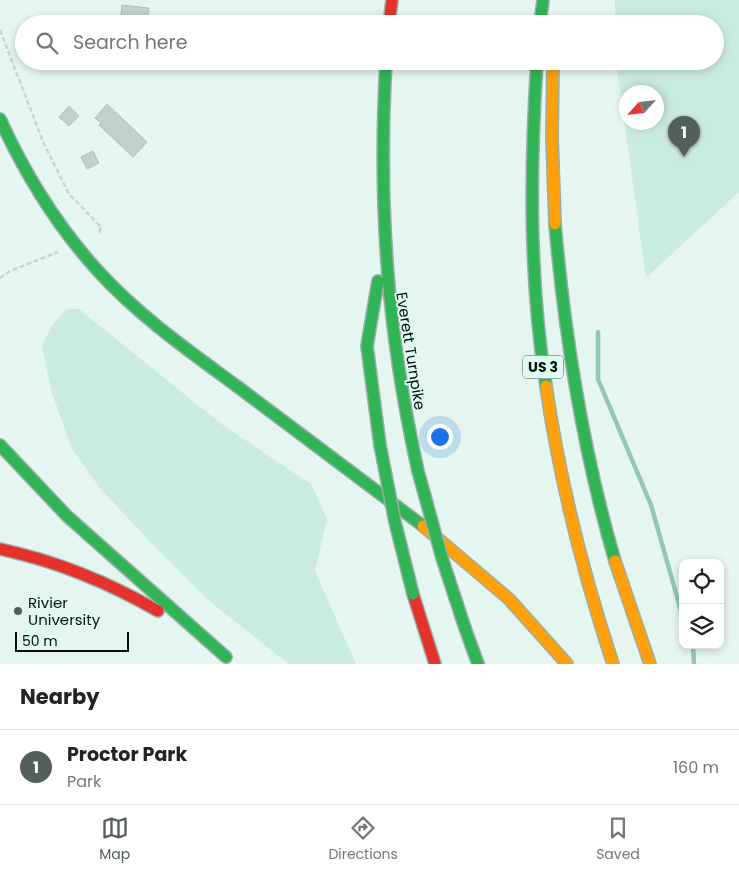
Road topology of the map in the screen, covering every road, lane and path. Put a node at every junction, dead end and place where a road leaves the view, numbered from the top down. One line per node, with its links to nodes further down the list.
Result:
1 (392, 0): 3 (highway)
2 (543, 0): 4 (highway)
3 (390, 15)
4 (541, 15)
5 (0, 30): 6 (path)
6 (15, 69)
7 (15, 70): 12 (path)
8 (386, 70): 13 (highway, Everett Turnpike)
9 (536, 70): 22 (highway, US 3)
10 (553, 70): 23 (highway)
11 (0, 119): 21 (highway)
12 (99, 234)
13 (383, 250): 19 (highway, bridge); 20 (highway, Everett Turnpike, bridge)
14 (59, 251): 15 (path)
15 (0, 278)
16 (0, 445): 18 (highway)
17 (0, 549): 18 (highway)
18 (230, 661)
19 (434, 664)
20 (478, 664)
21 (567, 664)
22 (613, 664)
23 (650, 664)

